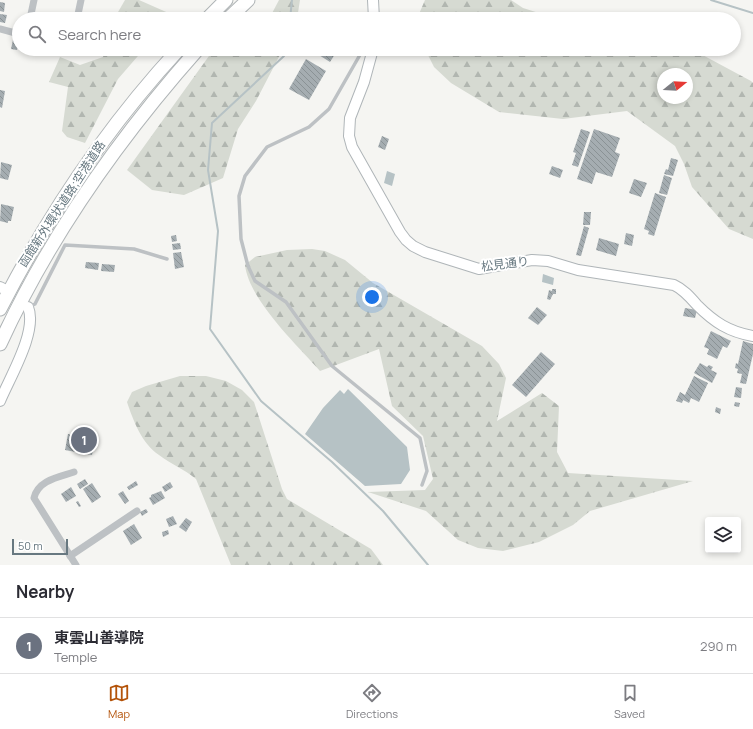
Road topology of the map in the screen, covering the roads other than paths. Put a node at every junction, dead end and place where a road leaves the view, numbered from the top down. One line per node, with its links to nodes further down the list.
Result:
1 (34, 0): 6 (street)
2 (81, 0): 7 (street)
3 (226, 0): 8 (highway)
4 (248, 0): 9 (highway)
5 (373, 0): 10 (street)
6 (31, 12)
7 (78, 12)
8 (214, 12)
9 (235, 12)
10 (374, 12)
11 (0, 29): 12 (street)
12 (12, 32)
13 (173, 56): 19 (highway, 函館新外環状道路;空港道路)
14 (192, 56): 21 (highway, 函館新外環状道路;空港道路)
15 (359, 56): 24 (lane)
16 (371, 56): 20 (street, 松見通り)
17 (167, 259): 18 (lane)
18 (28, 307): 22 (street)
19 (0, 309)
20 (753, 336)
21 (0, 344)
22 (0, 401)
23 (74, 472): 26 (street)
24 (422, 485)
25 (137, 511): 26 (street)
26 (70, 556): 27 (street)
27 (76, 565)

